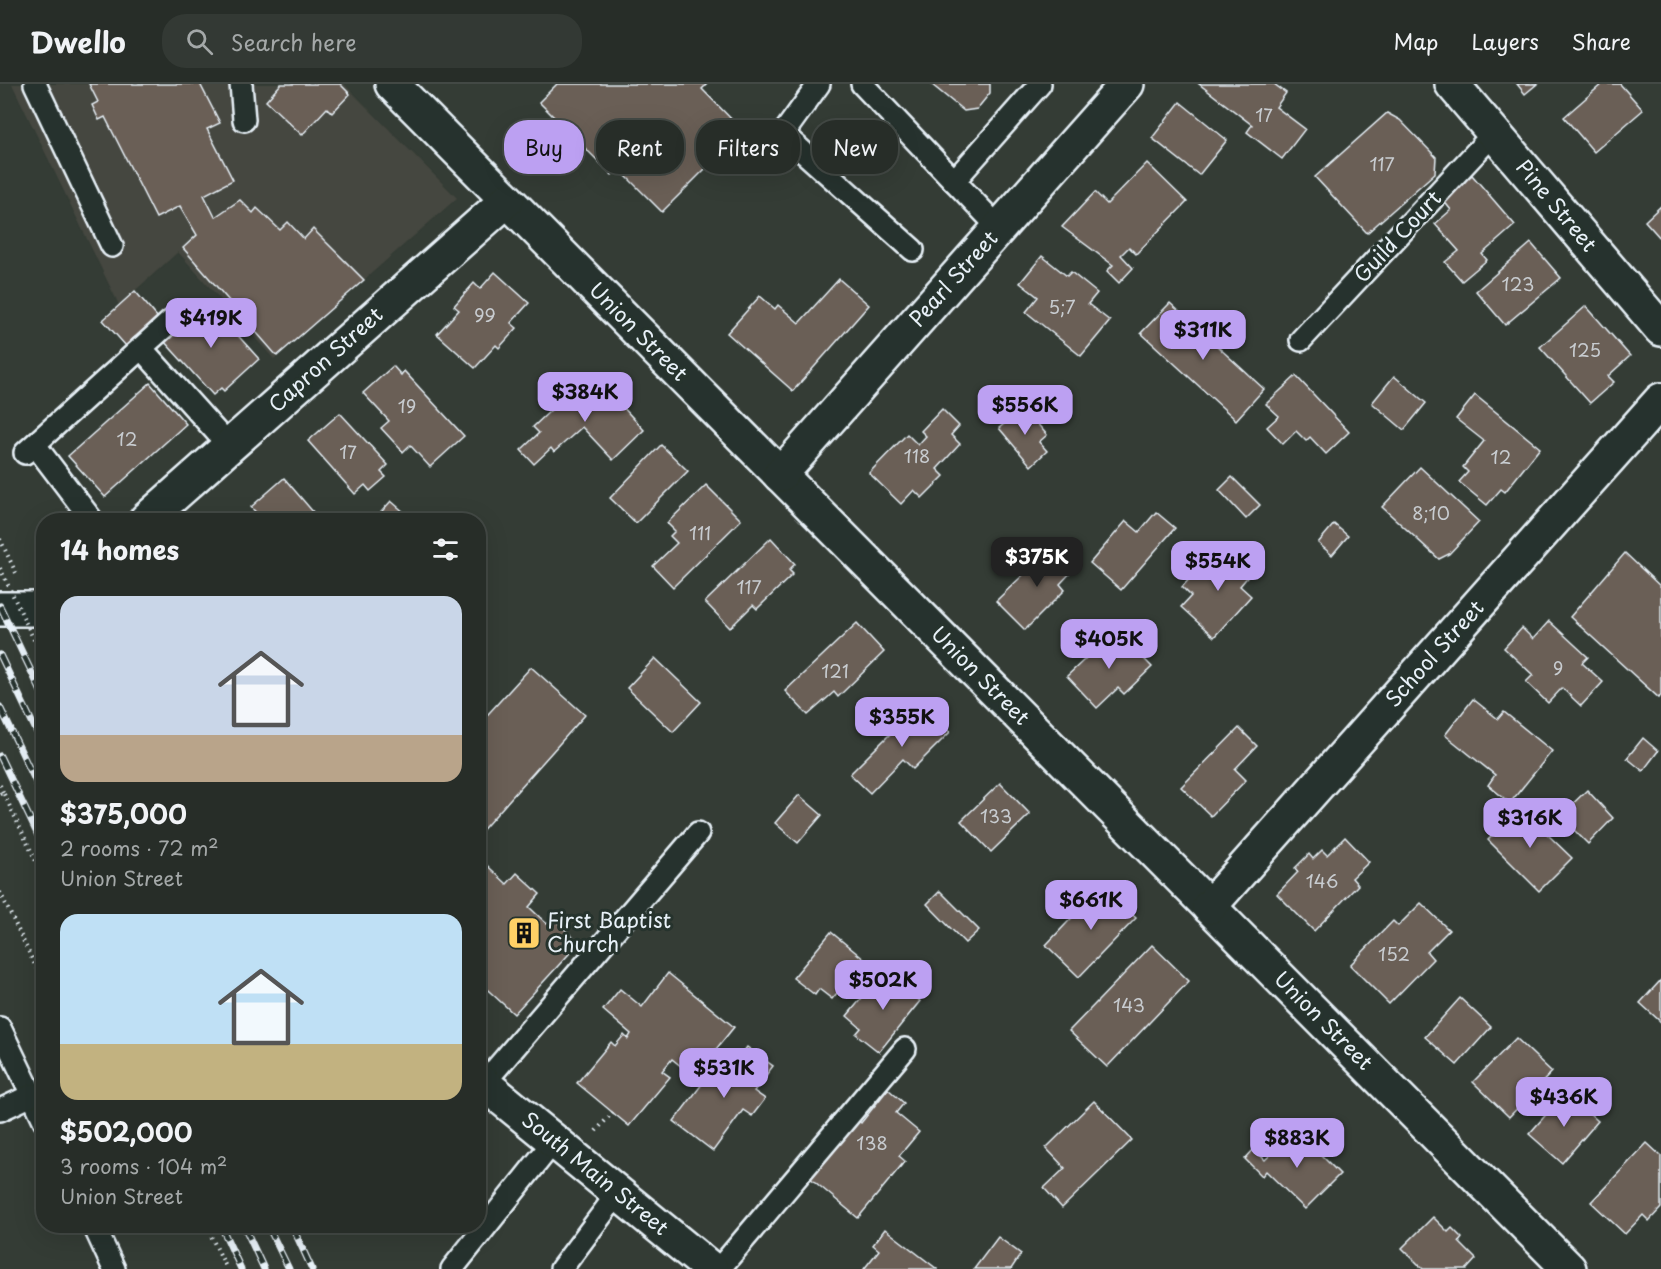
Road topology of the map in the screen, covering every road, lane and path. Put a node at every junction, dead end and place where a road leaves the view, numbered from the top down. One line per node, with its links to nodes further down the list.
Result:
1 (35, 84): 14 (lane)
2 (241, 84): 9 (lane)
3 (392, 84): 12 (street, Union Street)
4 (819, 84): 15 (lane)
5 (862, 84): 11 (lane)
6 (1040, 84): 11 (lane)
7 (1127, 84): 13 (street, Pearl Street)
8 (1452, 84): 10 (street, Pine Street)
9 (244, 120)
10 (1494, 133): 17 (street, Pine Street); 18 (lane, Guild Court)
11 (954, 181): 13 (lane)
12 (507, 200): 21 (street, Capron Street); 22 (street, Union Street)
13 (999, 228): 22 (street, Pearl Street)
14 (112, 246)
15 (913, 250)
16 (171, 321): 19 (lane)
17 (1661, 329)
18 (1302, 340)
19 (141, 348): 21 (lane); 23 (lane)
20 (1661, 400): 36 (street, School Street)
21 (229, 446): 24 (street, Capron Street)
22 (780, 475): 36 (street, Union Street)
23 (86, 513)
24 (154, 513)
25 (0, 539): 27 (path)
26 (0, 568): 30 (path, bridge)
27 (16, 573)
28 (0, 609): 29 (street)
29 (36, 609)
30 (36, 645)
31 (0, 785): 32 (path)
32 (2, 793): 34 (path)
33 (698, 832): 40 (lane)
34 (36, 862)
35 (0, 892): 37 (path)
36 (1209, 908): 59 (street, Union Street)
37 (36, 967)
38 (0, 1028): 42 (lane)
39 (905, 1050): 58 (lane)
40 (486, 1075)
41 (486, 1085): 47 (street, South Main Street)
42 (32, 1095): 43 (lane); 44 (lane)
43 (36, 1103)
44 (0, 1110)
45 (613, 1112): 46 (path)
46 (591, 1136)
47 (554, 1141): 48 (street, South Main Street); 49 (lane)
48 (618, 1193): 56 (lane); 57 (street, South Main Street)
49 (486, 1226)
50 (97, 1233): 53 (lane)
51 (209, 1233): 54 (path)
52 (481, 1233): 55 (lane)
53 (114, 1269)
54 (227, 1269)
55 (452, 1269)
56 (561, 1269)
57 (711, 1269)
58 (719, 1269)
59 (1569, 1269)

